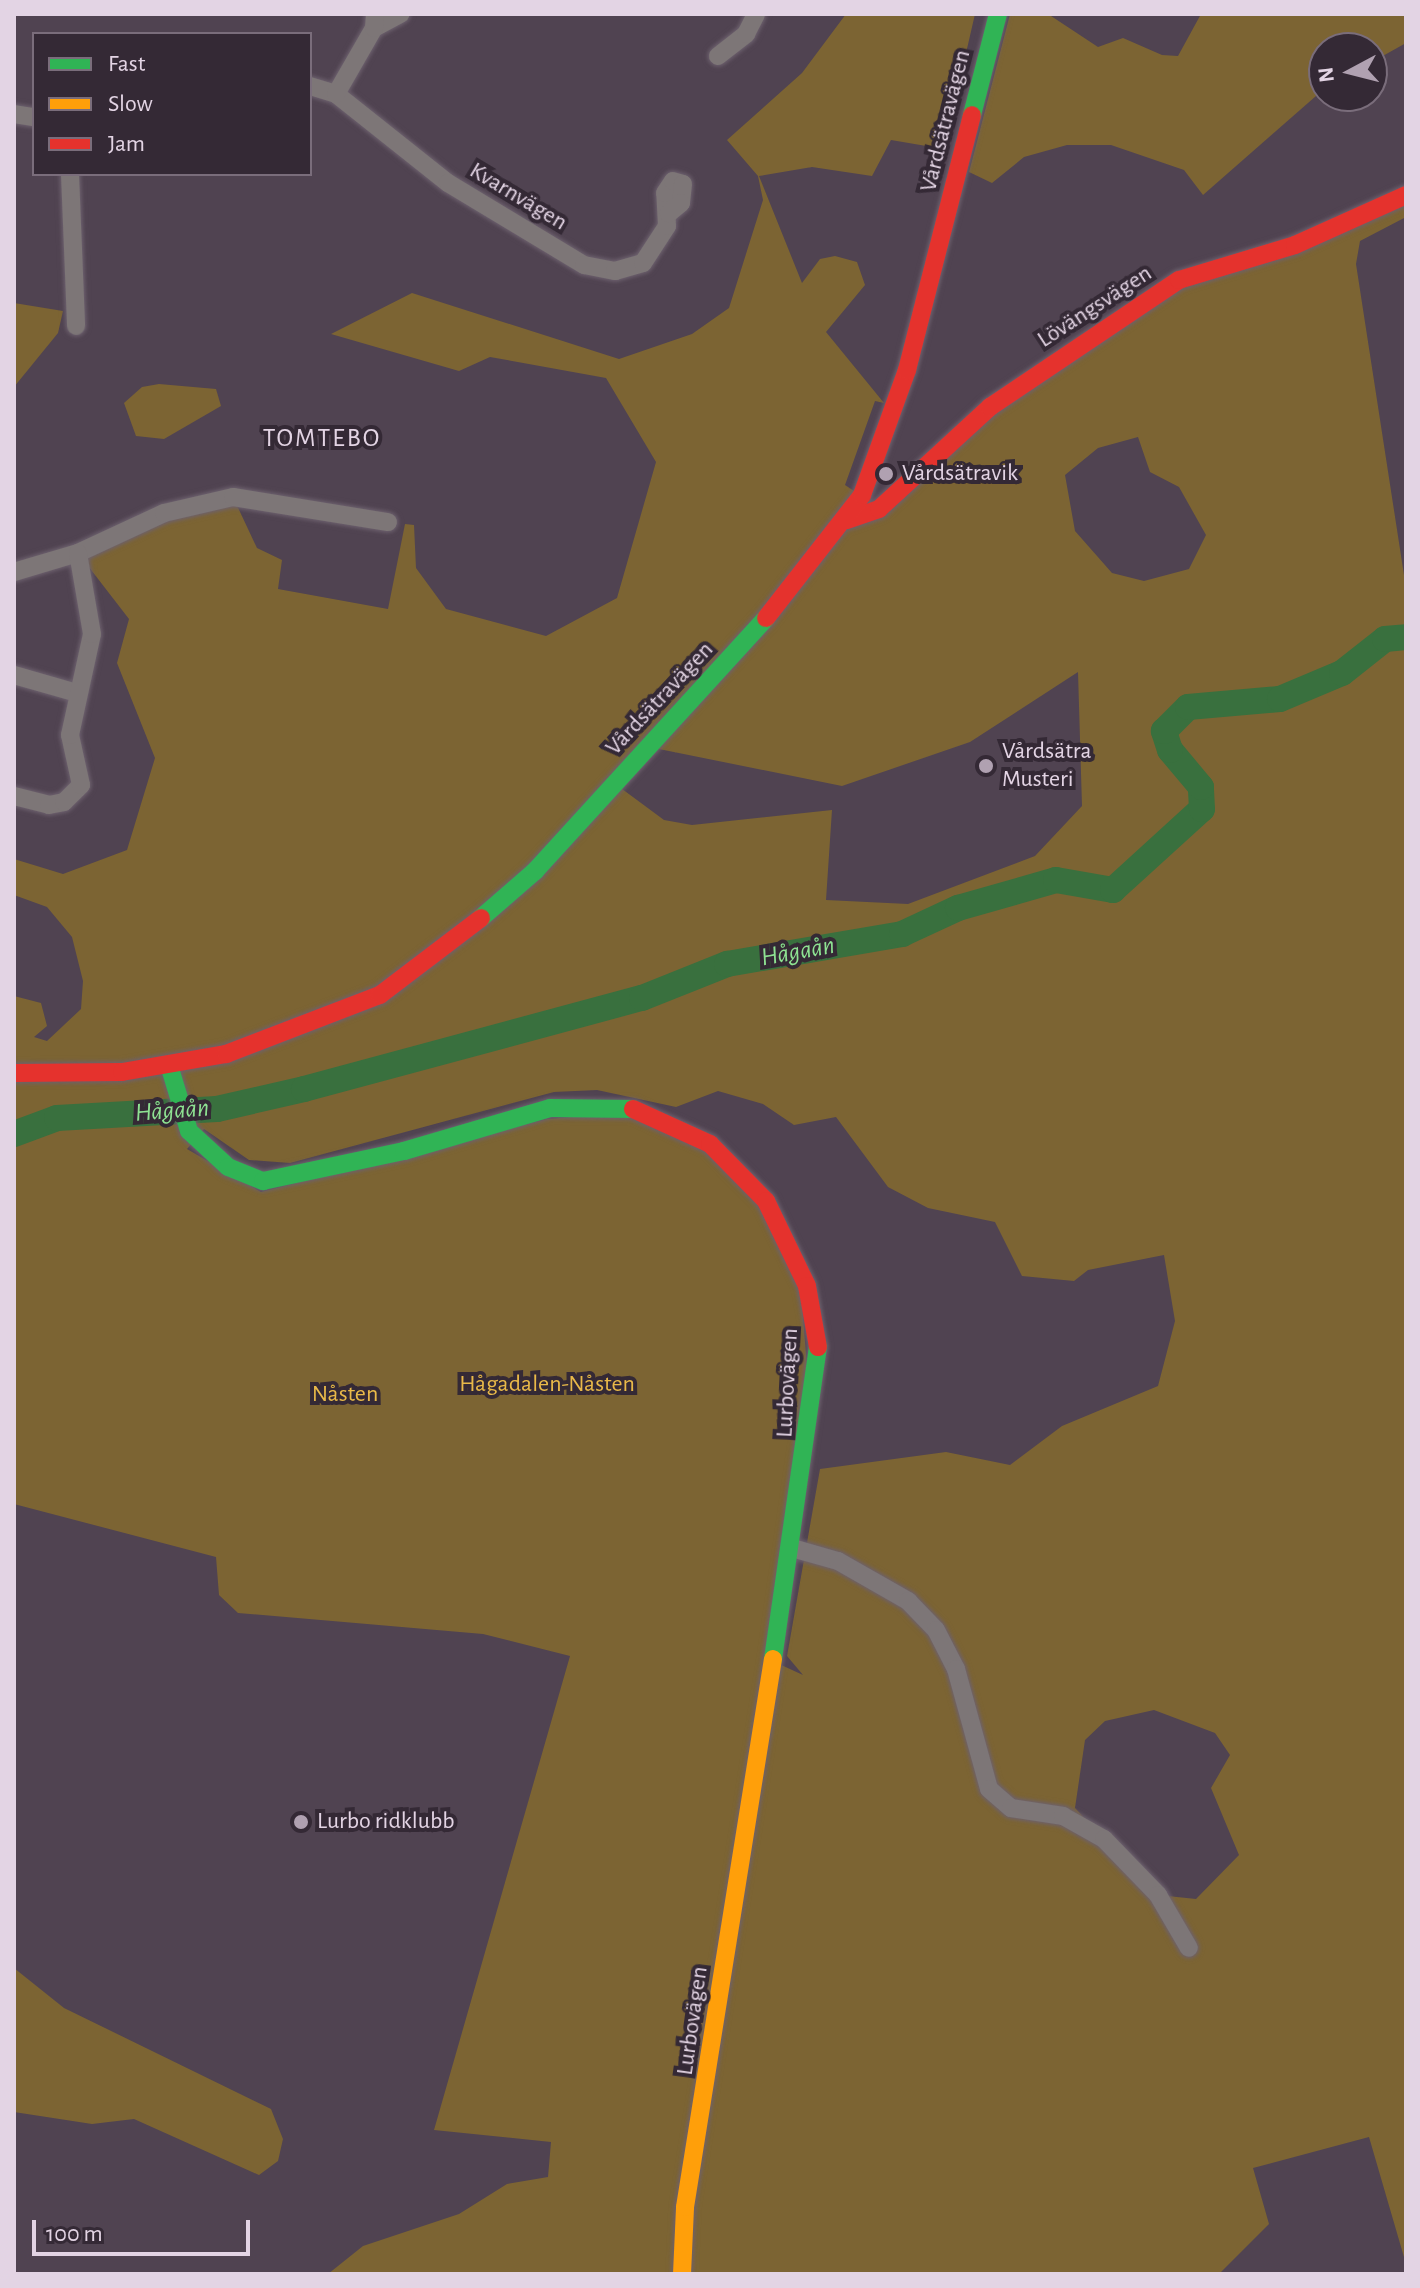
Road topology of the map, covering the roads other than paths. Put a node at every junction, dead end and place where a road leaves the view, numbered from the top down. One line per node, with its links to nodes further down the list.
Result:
1 (400, 14): 4 (street)
2 (756, 14): 5 (street)
3 (998, 14): 12 (street, Vårdsätravägen)
4 (374, 21): 7 (street)
5 (718, 56)
6 (312, 87): 7 (street)
7 (336, 94): 10 (street, Kvarnvägen)
8 (70, 176): 11 (street)
9 (1406, 195): 12 (street, Lövängsvägen)
10 (669, 213)
11 (76, 326)
12 (847, 520): 19 (street, Vårdsätravägen)
13 (388, 522): 14 (street)
14 (78, 553): 15 (street); 17 (street)
15 (14, 572)
16 (14, 675): 17 (street)
17 (77, 693): 18 (street)
18 (14, 796)
19 (169, 1065): 20 (street, Vårdsätravägen); 21 (street, Lurbovägen)
20 (14, 1073)
21 (792, 1548): 22 (street); 23 (street, Lurbovägen)
22 (1189, 1948)
23 (682, 2274)

